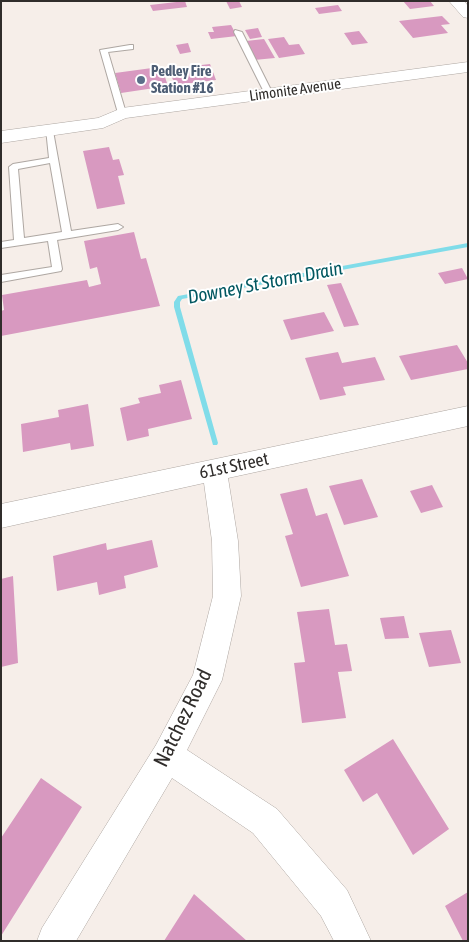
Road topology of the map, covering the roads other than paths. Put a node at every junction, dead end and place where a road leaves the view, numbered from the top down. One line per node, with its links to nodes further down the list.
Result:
1 (456, 1): 2 (street)
2 (468, 14)
3 (238, 32): 6 (lane)
4 (130, 47): 7 (lane)
5 (468, 67): 6 (main road, Limonite Avenue)
6 (269, 94): 7 (main road, Limonite Avenue)
7 (122, 113): 8 (main road, Limonite Avenue); 9 (main road, Limonite Avenue)
8 (1, 122)
9 (49, 131): 10 (main road, Limonite Avenue); 11 (lane)
10 (1, 137)
11 (54, 160): 13 (lane); 15 (lane)
12 (118, 226): 13 (lane)
13 (67, 235): 14 (lane)
14 (52, 237): 15 (lane); 17 (lane)
15 (19, 242): 16 (lane)
16 (1, 245)
17 (1, 279)
18 (468, 416): 19 (street, 61st Street)
19 (213, 470): 20 (street, 61st Street); 21 (street, Natchez Road)
20 (1, 516)
21 (167, 756): 22 (street, Natchez Road); 23 (street)
22 (55, 941)
23 (352, 941)

